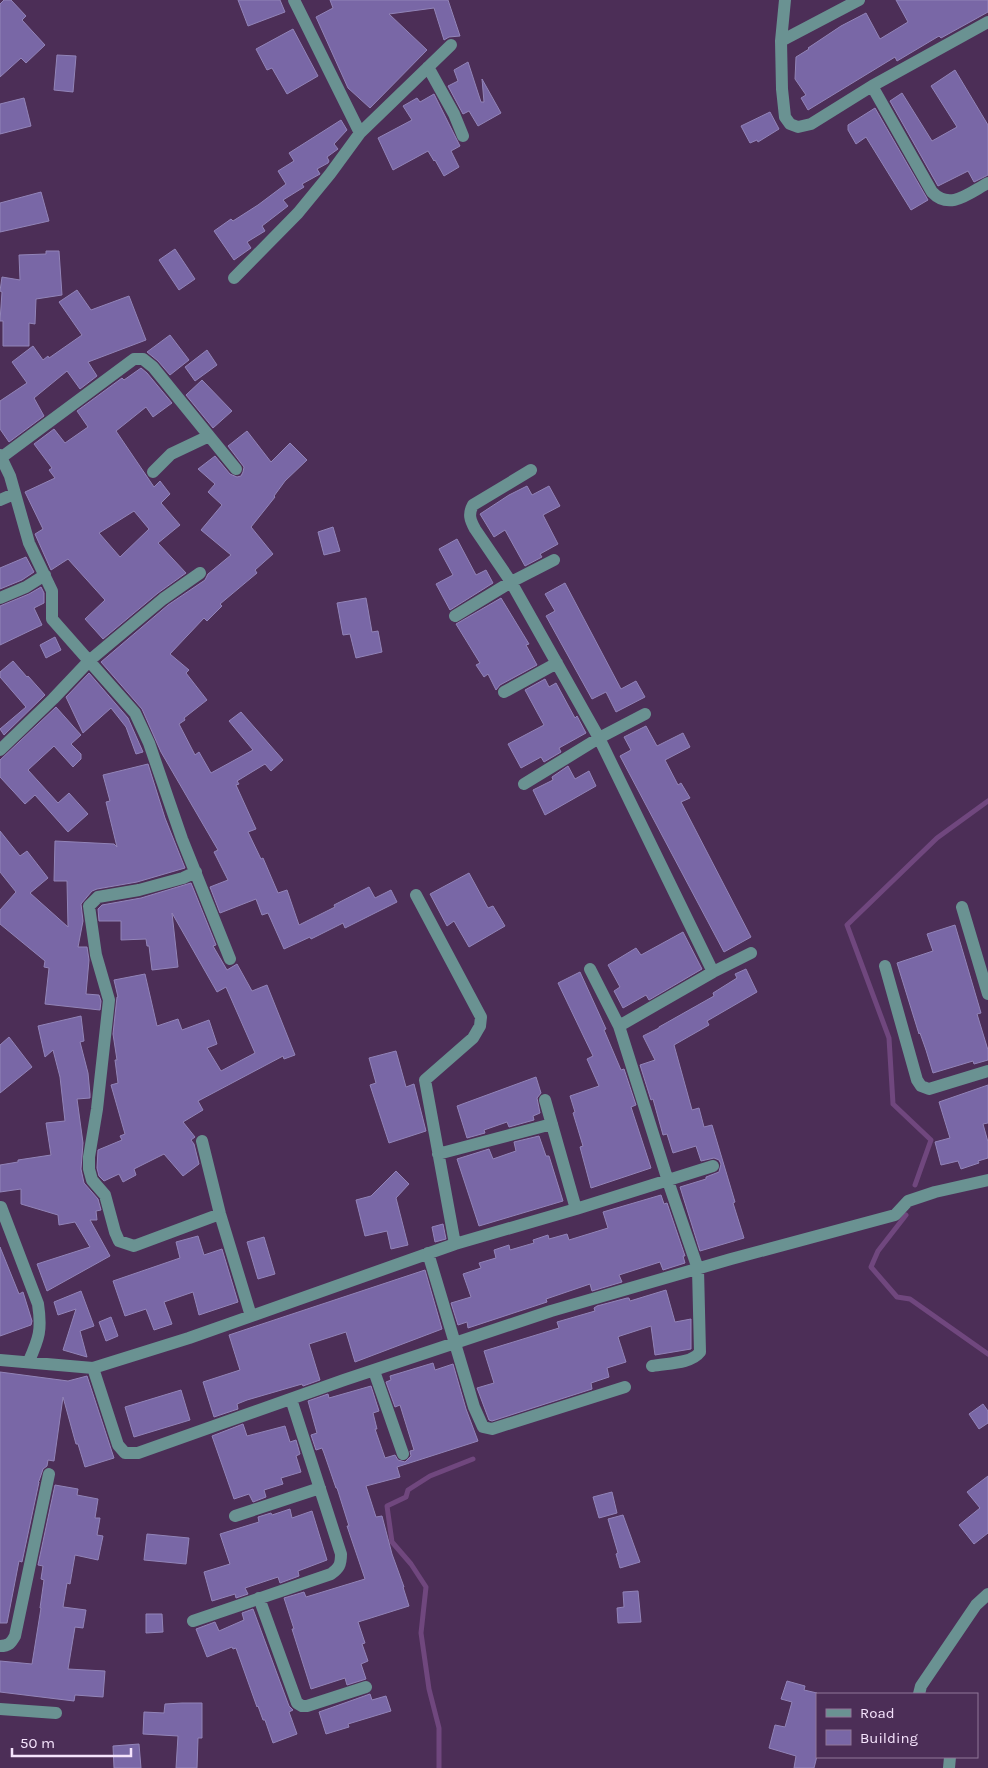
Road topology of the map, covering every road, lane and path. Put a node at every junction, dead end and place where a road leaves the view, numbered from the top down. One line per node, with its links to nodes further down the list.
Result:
1 (294, 0): 9 (street)
2 (785, 0): 5 (street)
3 (859, 0): 5 (street)
4 (988, 22): 8 (street)
5 (782, 41): 8 (street)
6 (452, 44): 7 (street)
7 (428, 67): 9 (street); 10 (street)
8 (872, 86): 11 (street)
9 (360, 133): 12 (street)
10 (463, 136)
11 (988, 183)
12 (234, 278)
13 (209, 436): 14 (street); 15 (street); 17 (street)
14 (1, 456): 18 (street)
15 (236, 469)
16 (530, 470): 23 (street)
17 (153, 472)
18 (14, 494): 19 (street); 22 (street)
19 (0, 500)
20 (554, 560): 23 (street)
21 (200, 573): 26 (street)
22 (45, 575): 24 (street); 26 (street)
23 (511, 582): 25 (street); 27 (street)
24 (0, 598)
25 (455, 616)
26 (90, 660): 31 (street); 33 (street)
27 (557, 662): 28 (street); 30 (street)
28 (504, 692)
29 (645, 714): 30 (street)
30 (599, 738): 32 (street); 40 (street)
31 (0, 750)
32 (524, 784)
33 (196, 872): 37 (street); 53 (street)
34 (416, 895): 47 (street)
35 (962, 907): 41 (street)
36 (751, 952): 40 (street)
37 (230, 959)
38 (885, 966): 43 (street)
39 (590, 969): 42 (street)
40 (714, 972): 42 (street)
41 (988, 994)
42 (619, 1026): 50 (street)
43 (988, 1071)
44 (545, 1100): 45 (street)
45 (552, 1124): 47 (street); 52 (street)
46 (202, 1142): 53 (street)
47 (438, 1154): 54 (street)
48 (712, 1166): 50 (street)
49 (988, 1180): 56 (street)
50 (668, 1181): 52 (street); 56 (street)
51 (2, 1207): 60 (street)
52 (576, 1209): 54 (street)
53 (220, 1214): 57 (street)
54 (455, 1244): 55 (street)
55 (428, 1253): 57 (street); 58 (street)
56 (698, 1269): 58 (street); 61 (street)
57 (252, 1316): 62 (street)
58 (456, 1344): 63 (street); 64 (street)
59 (0, 1360): 60 (street)
60 (29, 1362): 62 (street)
61 (652, 1366)
62 (93, 1368): 65 (street)
63 (374, 1371): 65 (street); 66 (street)
64 (625, 1387)
65 (291, 1399): 68 (street)
66 (403, 1454)
67 (49, 1474): 73 (street)
68 (320, 1488): 69 (street); 71 (street)
69 (235, 1516)
70 (988, 1594): 75 (street)
71 (259, 1598): 72 (street); 74 (street)
72 (193, 1621)
73 (0, 1646)
74 (366, 1687)
75 (919, 1693)
76 (0, 1709): 77 (street)
77 (56, 1714)

